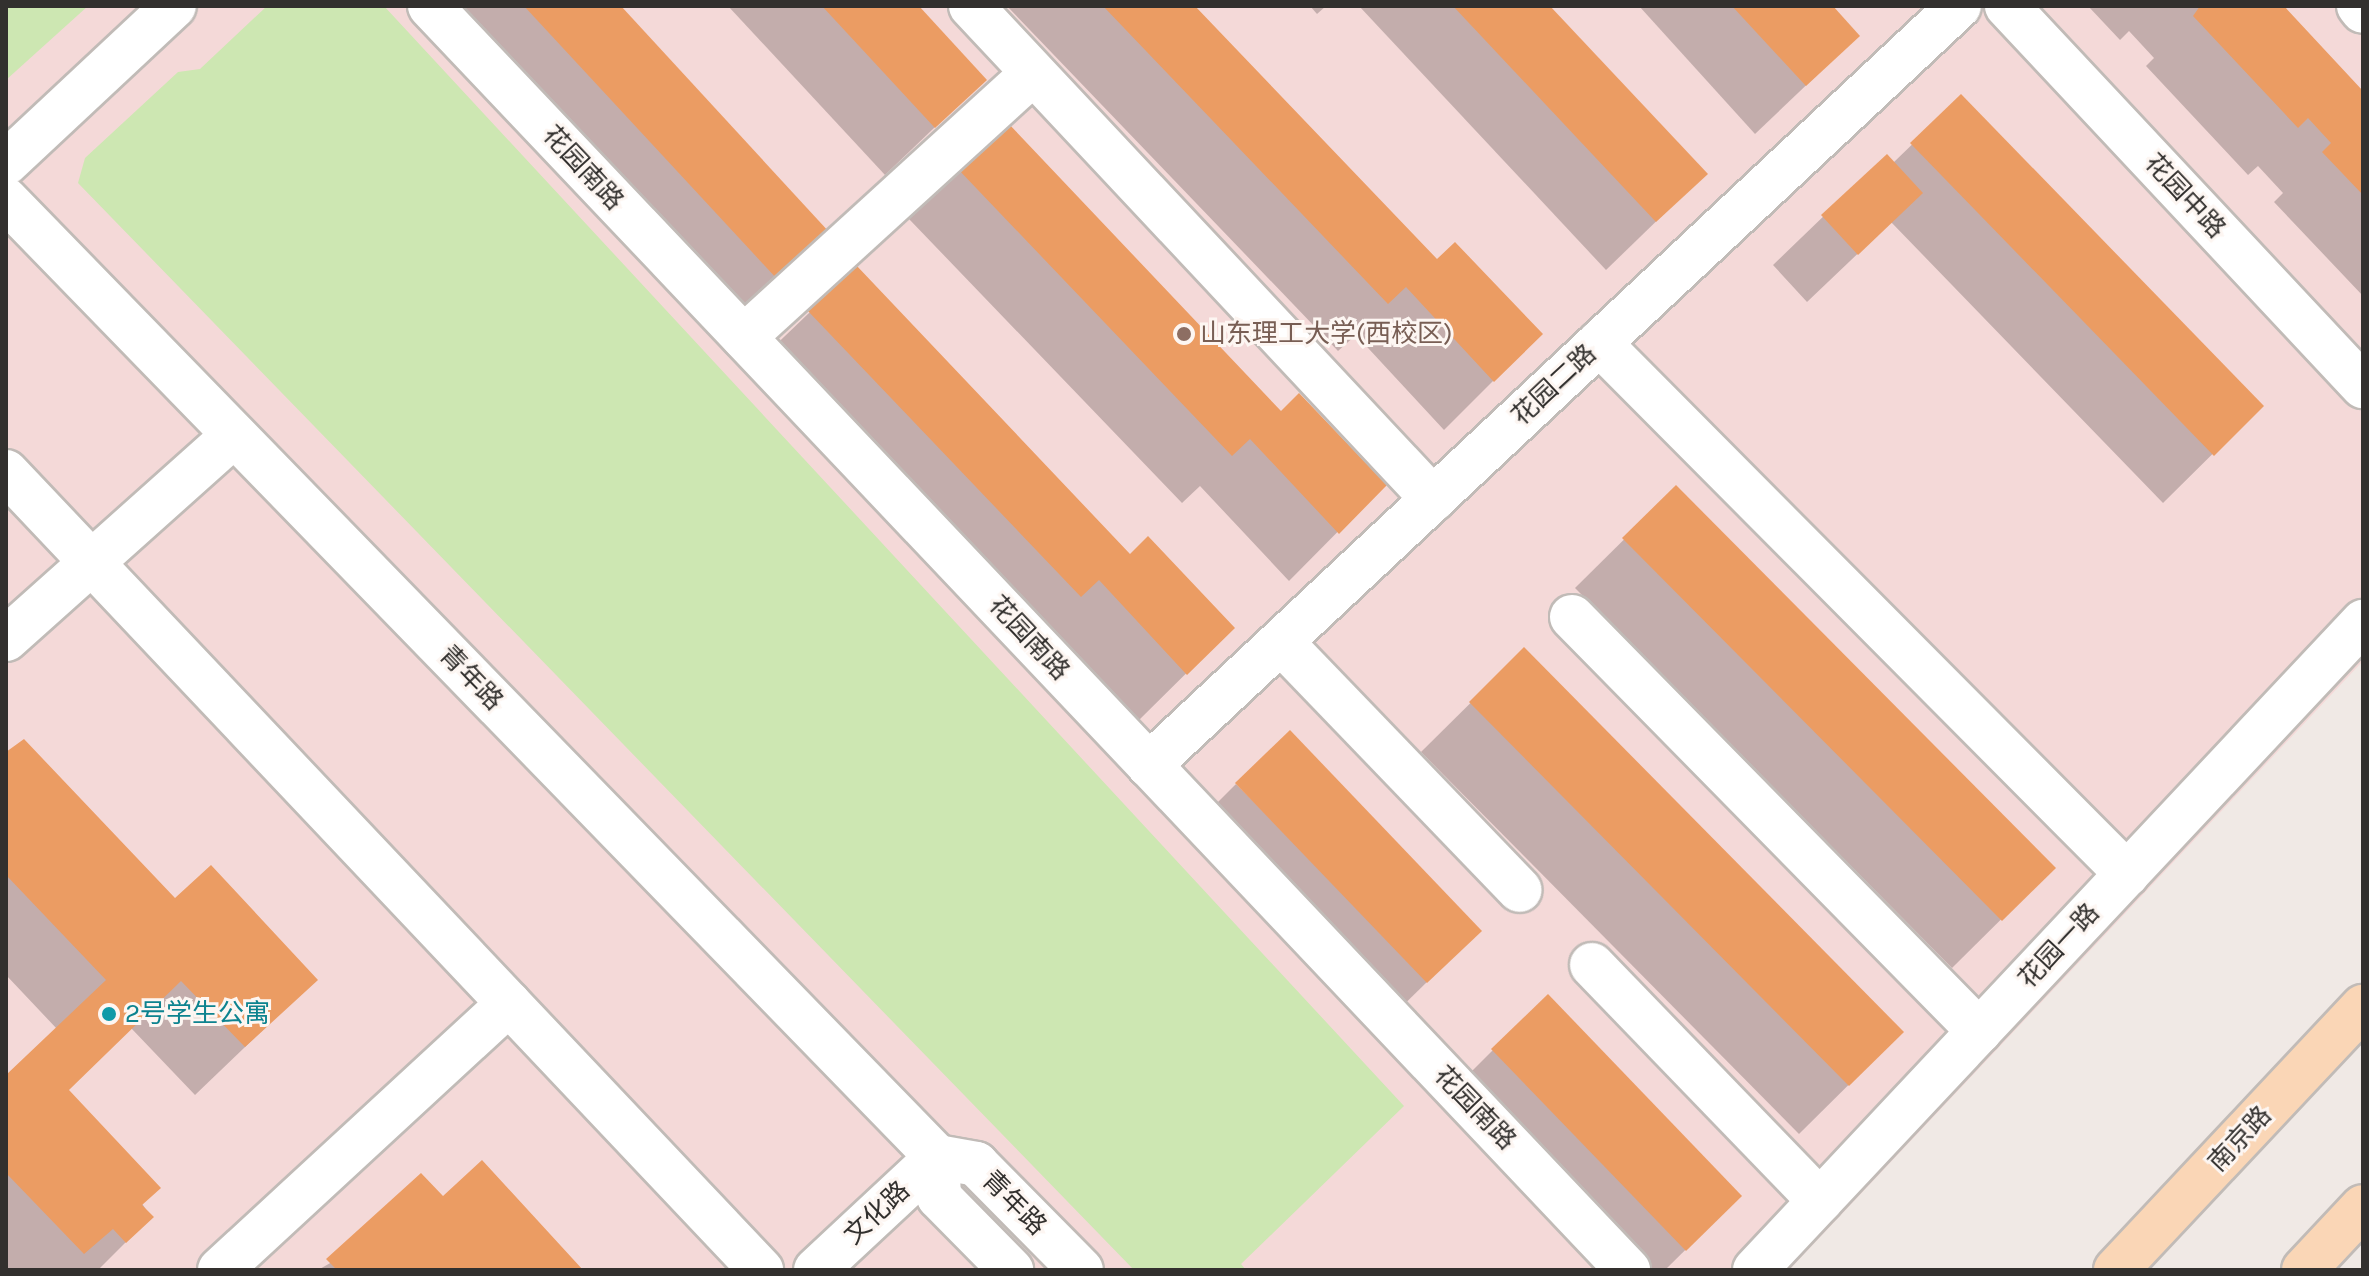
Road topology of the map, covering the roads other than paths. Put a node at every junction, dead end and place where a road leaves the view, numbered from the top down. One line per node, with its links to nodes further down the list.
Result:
1 (174, 6): 9 (street)
2 (430, 6): 11 (street, 花园南路)
3 (971, 6): 8 (street)
4 (1959, 6): 12 (street, 花园二路)
5 (2007, 6): 13 (street, 花园中路)
6 (2359, 6): 7 (street)
7 (2363, 11)
8 (1032, 74): 11 (street); 16 (street)
9 (6, 163)
10 (6, 200): 14 (street, 青年路)
11 (744, 337): 22 (street, 花园南路)
12 (1599, 343): 16 (street, 花园二路); 23 (street)
13 (2363, 386)
14 (234, 435): 17 (street); 29 (street, 青年路)
15 (6, 472): 17 (street)
16 (1433, 499): 21 (street, 花园二路)
17 (91, 562): 20 (street); 26 (street)
18 (1572, 617): 28 (street)
19 (2363, 622): 23 (street, 花园一路)
20 (6, 639)
21 (1281, 642): 22 (street, 花园二路); 24 (street)
22 (1149, 765): 37 (street, 花园南路)
23 (2127, 874): 28 (street, 花园一路)
24 (1520, 890)
25 (1592, 965): 30 (street)
26 (509, 1003): 32 (street); 33 (street)
27 (2363, 1007): 39 (main road, 南京路)
28 (1979, 1031): 30 (street, 花园一路)
29 (937, 1157): 34 (street, 文化路); 35 (street, 青年路); 36 (street, 青年路)
30 (1820, 1201): 38 (street, 花园一路)
31 (2363, 1207): 40 (main road)
32 (220, 1270)
33 (761, 1270)
34 (816, 1270)
35 (1011, 1270)
36 (1081, 1270)
37 (1628, 1270)
38 (1755, 1270)
39 (2116, 1270)
40 (2304, 1270)

